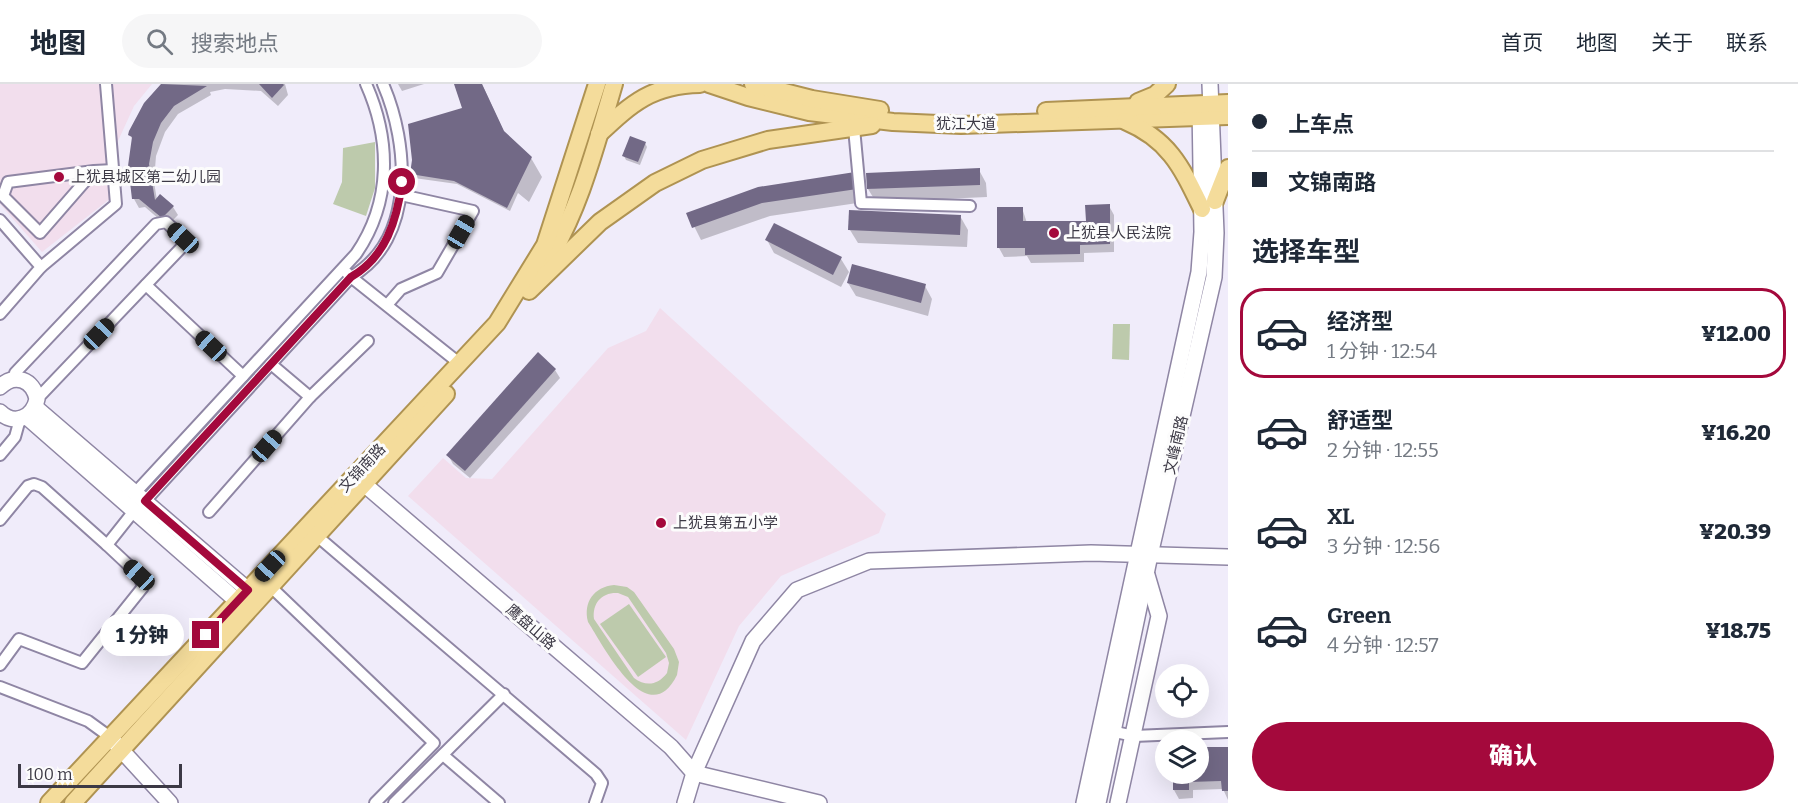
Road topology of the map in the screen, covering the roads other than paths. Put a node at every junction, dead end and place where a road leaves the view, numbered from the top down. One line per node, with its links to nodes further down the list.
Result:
1 (106, 84): 18 (street)
2 (366, 84): 20 (street)
3 (383, 84): 21 (street)
4 (614, 84): 16 (main road, 文锦南路)
5 (700, 84): 16 (main road)
6 (709, 84): 14 (main road, 犹江大道)
7 (753, 84): 13 (main road, 犹江大道)
8 (1167, 84): 13 (main road)
9 (1200, 84): 12 (street, 文峰南路)
10 (1209, 84): 12 (street, 文峰南路)
11 (595, 87): 35 (main road, 文锦南路)
12 (1213, 110): 13 (main road, 犹江大道); 22 (street, 文峰南路)
13 (1122, 114): 14 (main road, 犹江大道); 22 (main road)
14 (893, 122): 15 (main road)
15 (854, 128): 23 (street); 31 (main road)
16 (599, 135): 31 (main road, 文锦南路)
17 (1228, 168): 22 (main road)
18 (114, 170): 19 (street); 27 (street)
19 (94, 171): 19 (street)
20 (383, 186): 21 (street); 25 (street)
21 (401, 192): 26 (street); 32 (street)
22 (1209, 205): 49 (street, 文峰南路)
23 (970, 206)
24 (0, 220): 27 (street)
25 (372, 227): 26 (street); 28 (street)
26 (388, 234): 29 (street)
27 (41, 267): 33 (street)
28 (342, 269): 29 (street); 37 (street)
29 (351, 277): 32 (street); 36 (street)
30 (146, 285): 37 (street); 38 (street); 40 (street)
31 (529, 291): 43 (main road, 文锦南路)
32 (387, 305): 35 (street)
33 (0, 314)
34 (368, 341): 39 (street)
35 (459, 363): 53 (main road, 文锦南路)
36 (271, 364): 39 (street); 44 (street)
37 (243, 376): 44 (street)
38 (6, 380): 40 (street)
39 (310, 397): 45 (street)
40 (30, 411): 41 (street); 42 (street); 44 (street)
41 (0, 412)
42 (0, 455)
43 (364, 484): 47 (main road, 文锦南路); 62 (street, 鹰盘山路)
44 (137, 502): 48 (street); 53 (street)
45 (209, 512)
46 (0, 520): 48 (street)
47 (317, 536): 52 (main road, 文锦南路); 56 (street)
48 (106, 544): 54 (street)
49 (1143, 555): 50 (street); 51 (street, 文峰南路); 57 (street, 文峰南路); 62 (street)
50 (1228, 557)
51 (1146, 574): 57 (street, 文峰南路); 59 (street)
52 (271, 587): 60 (main road, 文锦南路); 66 (street)
53 (243, 595): 60 (main road, 文锦南路)
54 (0, 665)
55 (0, 687): 60 (street)
56 (504, 693): 61 (street); 69 (street)
57 (1106, 730): 59 (street); 72 (street, 文峰南路); 73 (street, 文峰南路)
58 (1228, 732): 59 (street)
59 (1134, 736): 74 (street)
60 (116, 743): 63 (main road, 文锦南路); 64 (main road, 文锦南路); 65 (street)
61 (443, 756): 67 (street); 68 (street)
62 (694, 773): 70 (street); 71 (street)
63 (49, 803)
64 (73, 803)
65 (170, 803)
66 (375, 803)
67 (394, 803)
68 (499, 803)
69 (595, 803)
70 (685, 803)
71 (819, 803)
72 (1084, 803)
73 (1098, 803)
74 (1118, 803)

